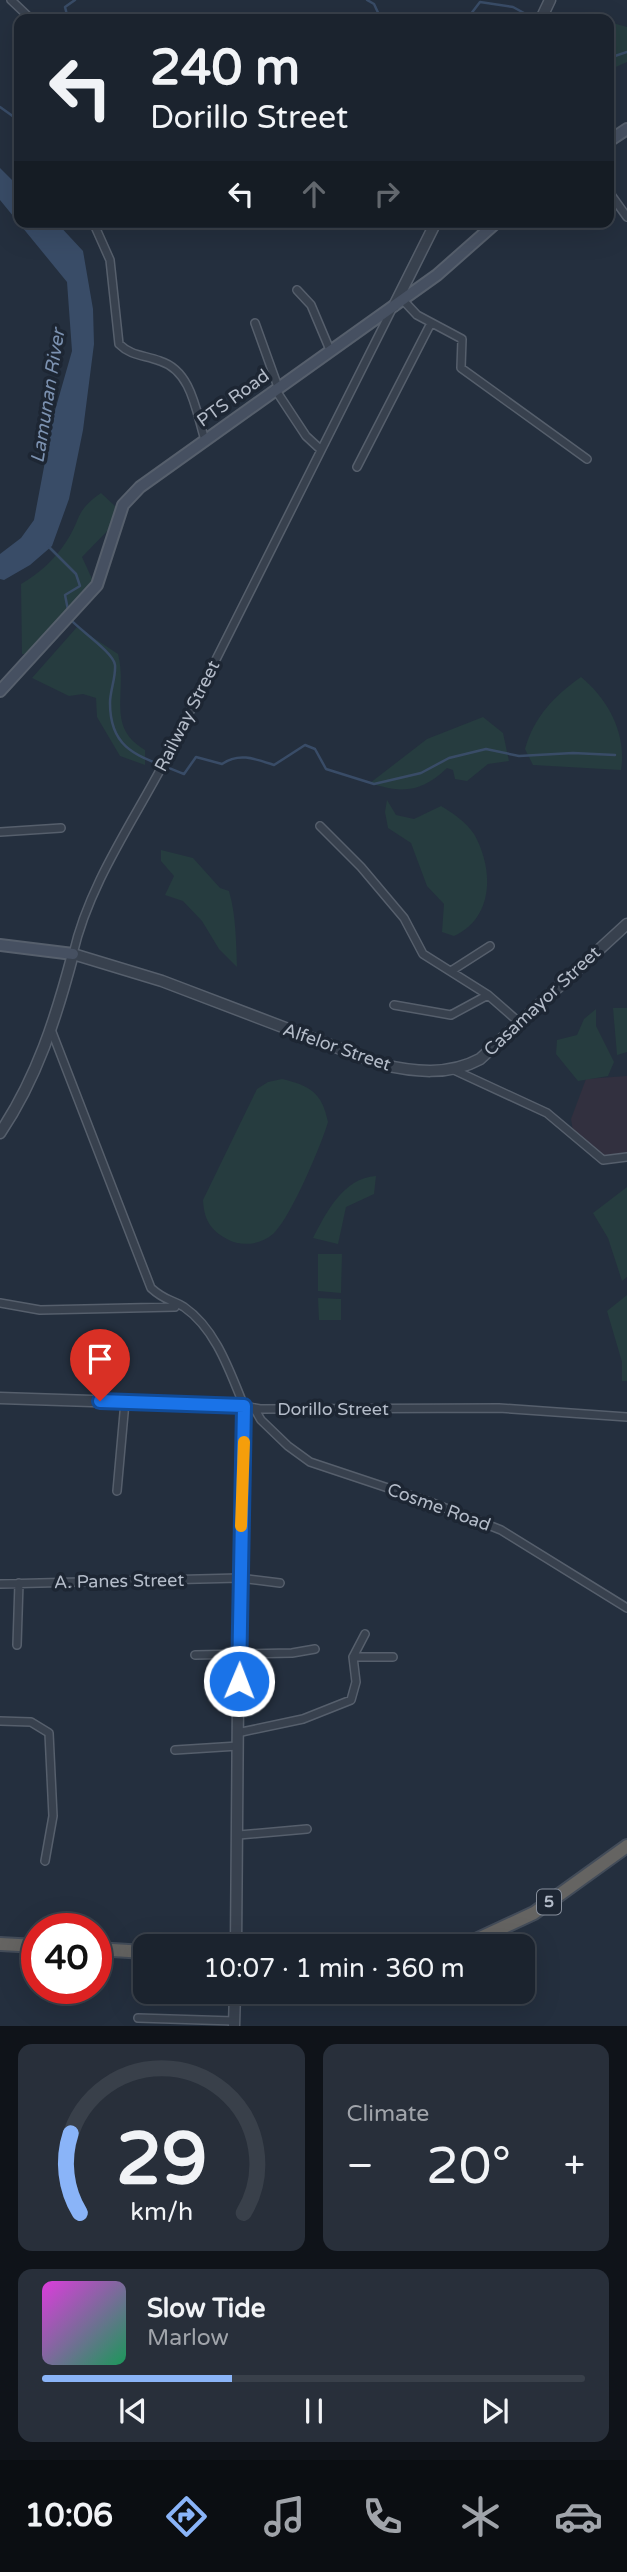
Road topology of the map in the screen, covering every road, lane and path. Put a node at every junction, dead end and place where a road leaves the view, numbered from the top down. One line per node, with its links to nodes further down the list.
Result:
1 (11, 0): 2 (street)
2 (26, 14)
3 (614, 199): 4 (street)
4 (627, 217)
5 (96, 228): 14 (street)
6 (433, 228): 9 (street)
7 (490, 228): 9 (main road, PTS Road)
8 (297, 290): 12 (street)
9 (398, 302): 11 (street); 12 (main road, PTS Road); 15 (street, Railway Street)
10 (255, 323): 13 (street)
11 (431, 323): 16 (street); 17 (street)
12 (330, 350): 13 (main road, PTS Road)
13 (277, 388): 14 (main road, PTS Road); 15 (street)
14 (205, 440): 18 (main road, PTS Road)
15 (320, 449): 25 (street, Railway Street)
16 (587, 459)
17 (357, 467)
18 (0, 691)
19 (320, 826): 26 (street)
20 (61, 828): 21 (street)
21 (0, 832)
22 (627, 924): 29 (street, Casamayor Street)
23 (0, 945): 25 (main road)
24 (490, 946): 26 (street)
25 (73, 954): 30 (street, Railway Street); 31 (street, Alfelor Street)
26 (451, 971): 27 (street)
27 (488, 995): 28 (street); 29 (street)
28 (394, 1005)
29 (520, 1023): 31 (street, Casamayor Street)
30 (52, 1032): 32 (street, Railway Street); 35 (street)
31 (454, 1070): 33 (street, Alfelor Street)
32 (0, 1133)
33 (627, 1157)
34 (0, 1303): 35 (street)
35 (183, 1307): 38 (street, Cosme Road)
36 (0, 1398): 37 (street, Dorillo Street)
37 (125, 1402): 38 (street, Dorillo Street); 40 (street)
38 (249, 1407): 39 (street, Dorillo Street); 41 (street); 45 (street, Cosme Road)
39 (627, 1416)
40 (117, 1491)
41 (239, 1578): 42 (street, A. Panes Street); 43 (street, A. Panes Street); 49 (street)
42 (19, 1583): 44 (street, A. Panes Street); 47 (street)
43 (280, 1583)
44 (0, 1584)
45 (627, 1608)
46 (365, 1634): 51 (street)
47 (17, 1645)
48 (315, 1649): 49 (street)
49 (239, 1654): 50 (street); 54 (street)
50 (195, 1655)
51 (353, 1657): 52 (street); 54 (street)
52 (393, 1657)
53 (0, 1721): 60 (street)
54 (237, 1733): 55 (street)
55 (238, 1746): 56 (street); 58 (street)
56 (175, 1750)
57 (307, 1829): 58 (street)
58 (239, 1835): 61 (street)
59 (627, 1846): 62 (highway, 5)
60 (45, 1861)
61 (236, 1934)
62 (489, 1934)
63 (0, 1944): 64 (highway)
64 (21, 1945)
65 (112, 1950): 66 (highway)
66 (133, 1951)
67 (235, 2004): 69 (street)
68 (138, 2018): 69 (street)
69 (234, 2024)

